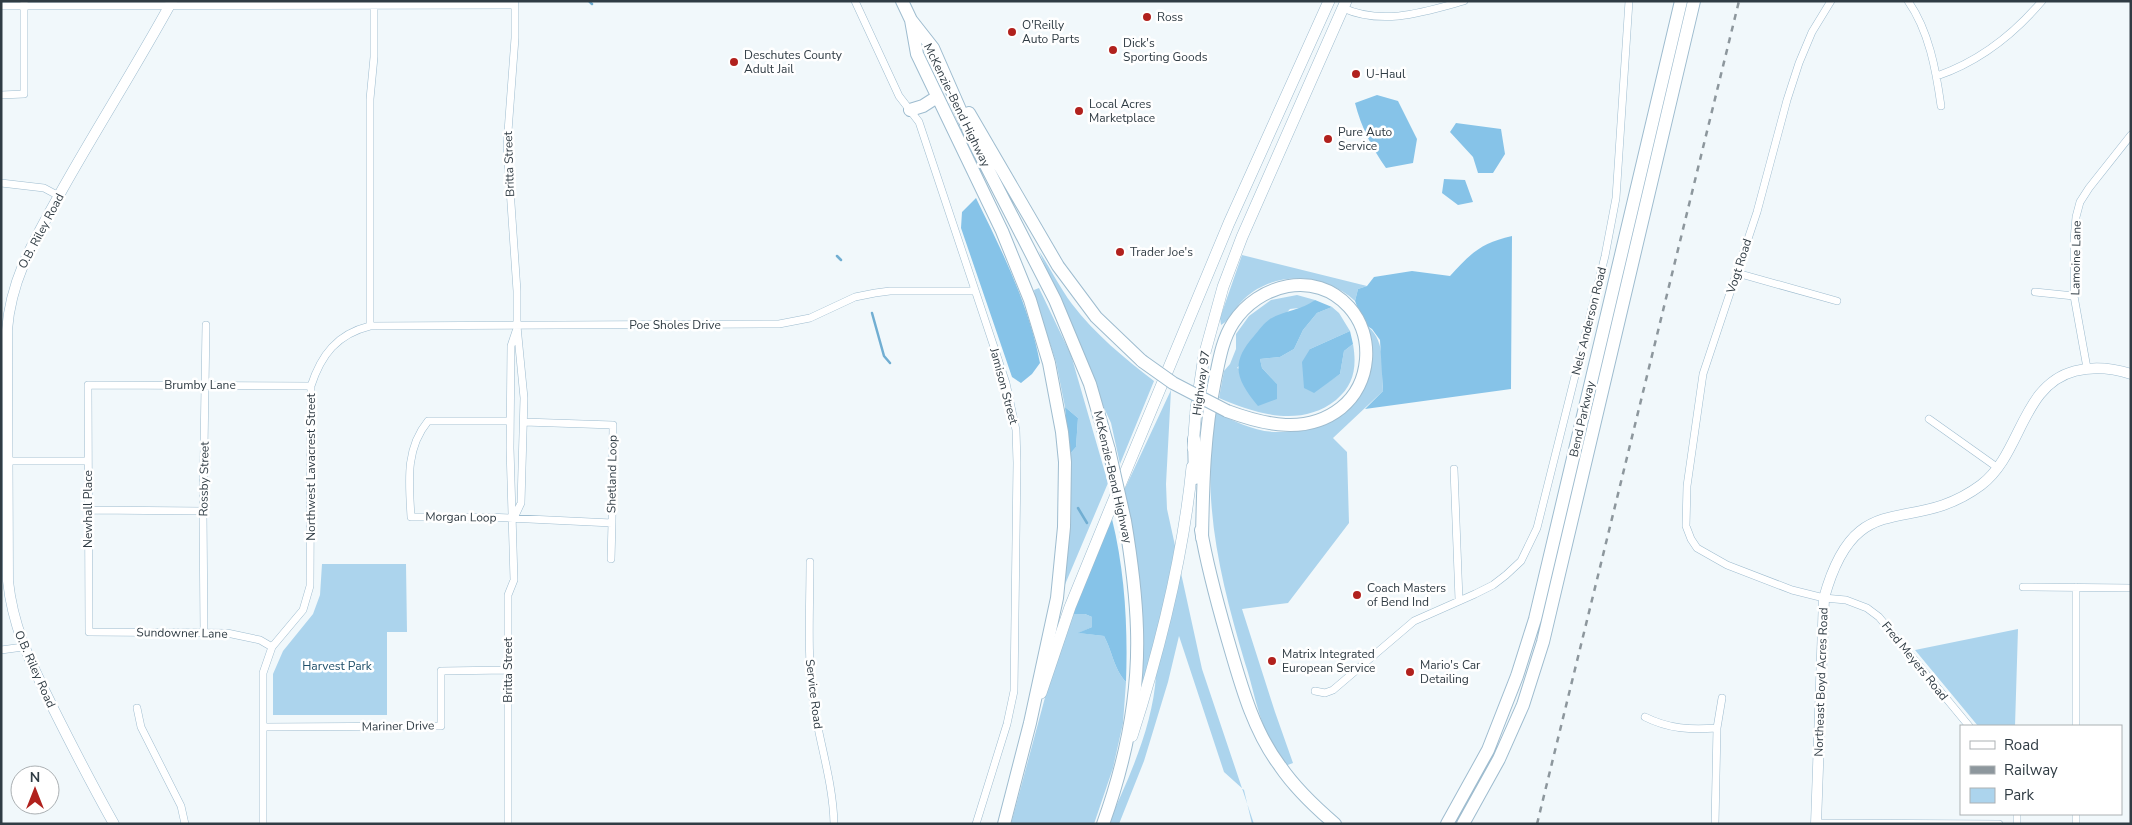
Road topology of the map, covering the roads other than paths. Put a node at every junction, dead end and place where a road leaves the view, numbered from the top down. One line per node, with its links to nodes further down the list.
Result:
1 (855, 1): 27 (street, Jamison Street)
2 (902, 1): 20 (highway, McKenzie-Bend Highway)
3 (1329, 1): 28 (main road); 77 (main road)
4 (1464, 1): 18 (street)
5 (1629, 1): 66 (street, Nels Anderson Road)
6 (1676, 1): 21 (highway)
7 (1681, 1): 21 (highway, Bend Parkway)
8 (1694, 1): 83 (highway, Bend Parkway)
9 (1831, 1): 32 (street, Vogt Road)
10 (1908, 1): 23 (street)
11 (2042, 1): 23 (street)
12 (308, 3): 16 (street); 17 (street)
13 (422, 3): 14 (street); 17 (street)
14 (515, 3): 39 (street, Britta Street)
15 (24, 4): 16 (street); 19 (street); 24 (street)
16 (170, 4): 31 (street, O.B. Riley Road)
17 (374, 5): 38 (street)
18 (1345, 5): 28 (main road, Highway 97)
19 (1, 6)
20 (911, 20): 22 (highway, McKenzie-Bend Highway); 25 (highway, McKenzie-Bend Highway)
21 (1673, 34): 96 (highway, Bend Parkway)
22 (933, 48): 58 (highway, bridge); 82 (highway, McKenzie-Bend Highway, bridge)
23 (1937, 76): 26 (street)
24 (1, 95)
25 (937, 97): 27 (highway); 77 (highway, McKenzie-Bend Highway)
26 (1941, 106)
27 (910, 110): 33 (street, Jamison Street)
28 (1288, 131): 49 (main road, Highway 97)
29 (2131, 135): 35 (street, Lamoine Lane)
30 (1, 184): 31 (street)
31 (59, 196): 40 (street, O.B. Riley Road)
32 (1737, 273): 36 (street); 59 (street, Vogt Road)
33 (975, 291): 39 (street, Poe Sholes Drive); 92 (street, Jamison Street)
34 (2035, 292): 35 (street)
35 (2074, 296): 41 (street, Lamoine Lane)
36 (1837, 301)
37 (206, 325): 44 (street, Rossby Street)
38 (370, 326): 39 (street, Poe Sholes Drive); 45 (street, Northwest Lavacrest Street)
39 (517, 326): 47 (street, Britta Street); 48 (street, Britta Street)
40 (4, 330): 50 (street, O.B. Riley Road)
41 (2087, 368): 42 (street, Northeast Boyd Acres Road); 52 (street, Northeast Boyd Acres Road)
42 (2131, 374)
43 (88, 385): 44 (street, Brumby Lane); 51 (street, Newhall Place)
44 (205, 385): 45 (street, Brumby Lane); 55 (street, Rossby Street)
45 (311, 386): 70 (street, Northwest Lavacrest Street)
46 (1930, 419): 52 (street)
47 (510, 421): 56 (street, Britta Street); 56 (street, Morgan Loop)
48 (524, 422): 56 (street, Britta Street); 57 (street, Shetland Loop)
49 (1194, 439): 58 (highway); 82 (main road, Highway 97)
50 (8, 460): 51 (street); 69 (street, O.B. Riley Road)
51 (88, 461): 54 (street, Newhall Place)
52 (1998, 468): 65 (street, Northeast Boyd Acres Road)
53 (1454, 469): 66 (street)
54 (88, 510): 55 (street); 67 (street, Newhall Place)
55 (203, 511): 68 (street, Rossby Street)
56 (514, 518): 57 (street, Shetland Loop); 72 (street, Britta Street)
57 (612, 523): 60 (street, Shetland Loop)
58 (1202, 538): 95 (highway)
59 (1691, 539): 65 (street, Fred Meyers Road)
60 (611, 559)
61 (810, 562): 91 (street, Service Road)
62 (2023, 587): 63 (street)
63 (2076, 587): 64 (street); 79 (street)
64 (2131, 588)
65 (1824, 598): 78 (street, Fred Meyers Road); 84 (street, Northeast Boyd Acres Road)
66 (1459, 600): 73 (street, Nels Anderson Road)
67 (88, 632): 68 (street, Sundowner Lane)
68 (204, 633): 70 (street, Sundowner Lane)
69 (23, 647): 71 (street); 87 (street, O.B. Riley Road)
70 (272, 647): 80 (street, Northwest Lavacrest Street)
71 (1, 650)
72 (508, 670): 80 (street, Mariner Drive); 90 (street, Britta Street)
73 (1315, 691)
74 (1722, 698): 81 (street)
75 (137, 708): 88 (street)
76 (1645, 717): 81 (street)
77 (1030, 722): 93 (highway, McKenzie-Bend Highway)
78 (1968, 725)
79 (2076, 725)
80 (264, 727): 89 (street, Northwest Lavacrest Street)
81 (1717, 728): 97 (street)
82 (1117, 784): 94 (highway, McKenzie-Bend Highway)
83 (1466, 821)
84 (1816, 823): 85 (street)
85 (1881, 823): 86 (street)
86 (1971, 823): 98 (street)
87 (114, 824)
88 (185, 824)
89 (263, 824)
90 (508, 824)
91 (834, 824)
92 (976, 824)
93 (1004, 824)
94 (1103, 824)
95 (1335, 824)
96 (1447, 824)
97 (1715, 824)
98 (1999, 824)

